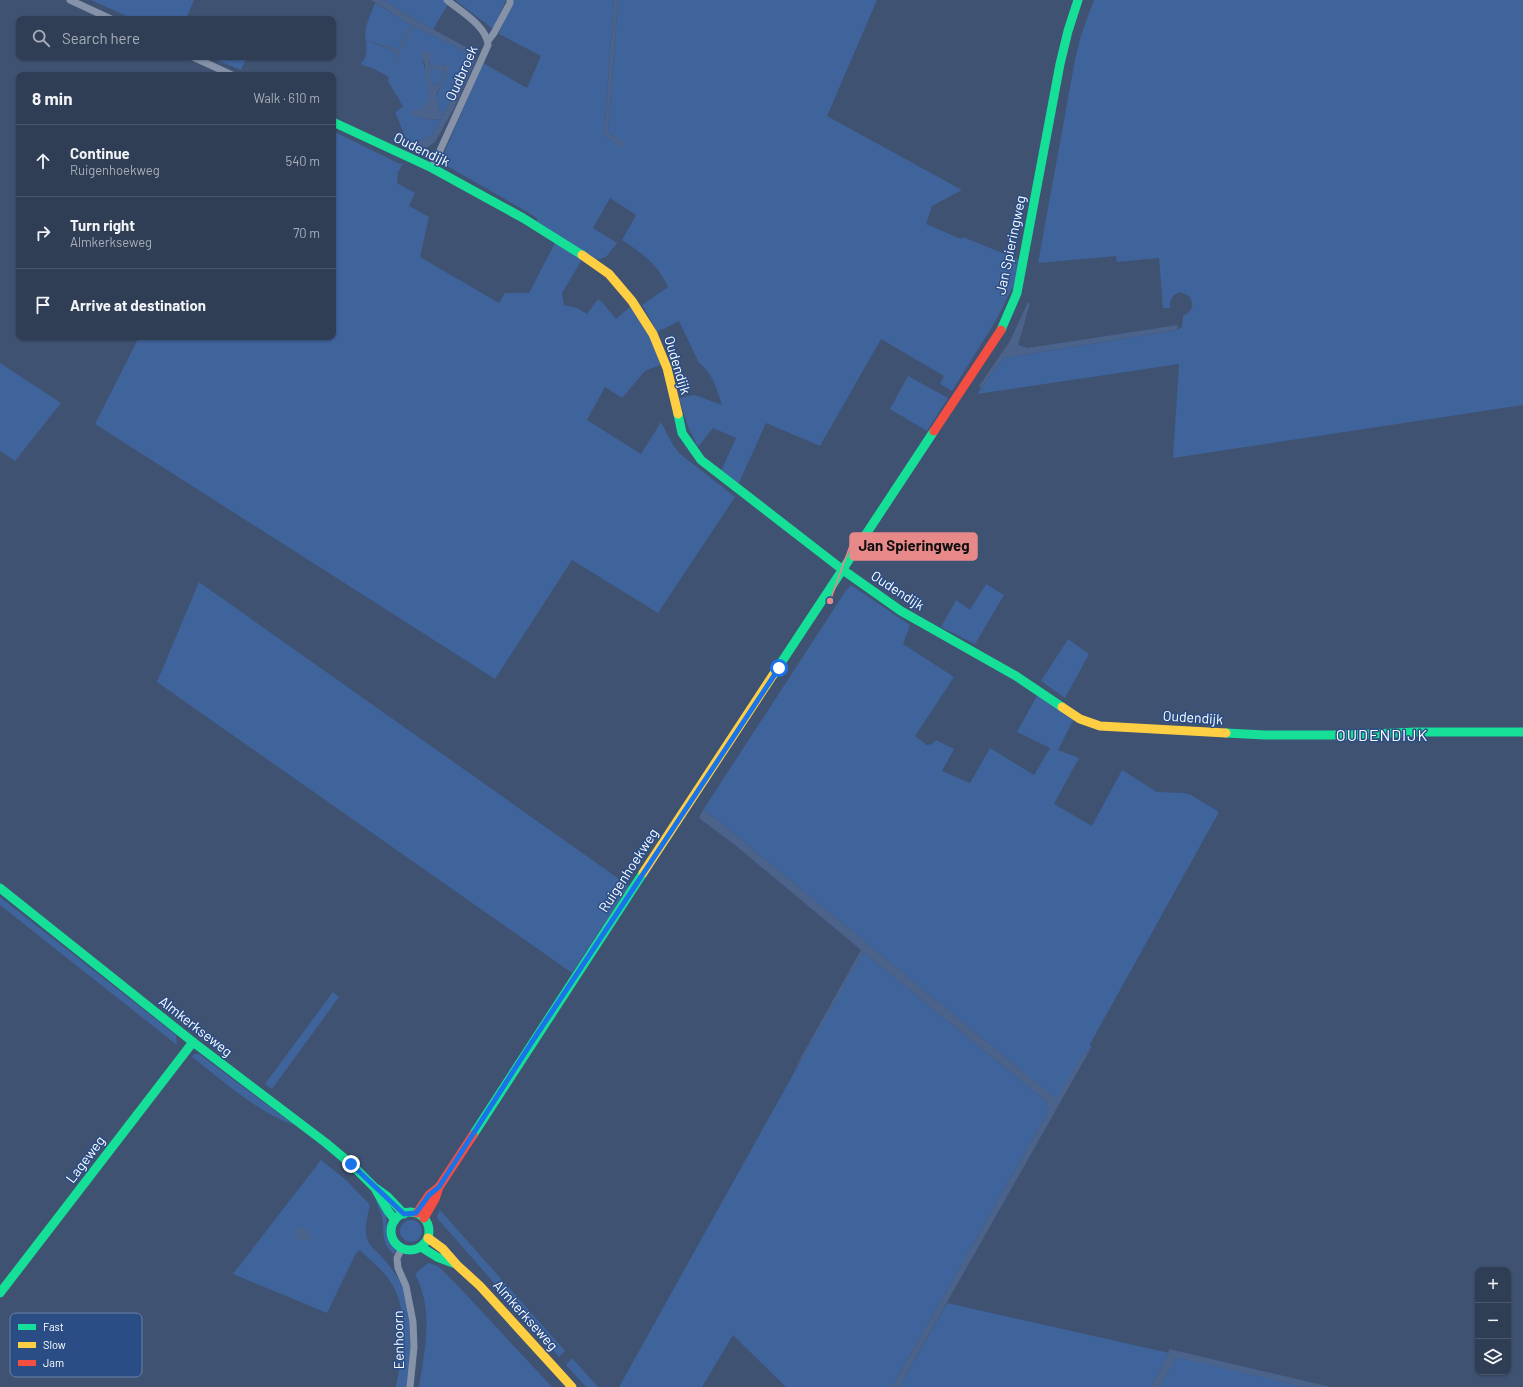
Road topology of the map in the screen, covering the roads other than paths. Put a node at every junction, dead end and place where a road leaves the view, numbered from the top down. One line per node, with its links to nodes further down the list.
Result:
1 (70, 0): 5 (street)
2 (447, 0): 6 (street, Oudbroek)
3 (510, 0): 6 (street)
4 (1078, 0): 11 (street, Jan Spieringweg)
5 (105, 16)
6 (488, 41): 10 (street, Oudbroek)
7 (200, 60): 8 (street)
8 (226, 72)
9 (336, 123): 10 (street, Oudendijk)
10 (432, 168): 11 (street, Oudendijk)
11 (843, 570): 12 (street, Oudendijk); 17 (street, Ruigenhoekweg)
12 (1523, 732)
13 (0, 888): 14 (street, Almkerkseweg)
14 (193, 1042): 15 (street, Almkerkseweg); 23 (street, Lageweg)
15 (374, 1187): 16 (street, Almkerkseweg); 18 (street, Almkerkseweg)
16 (404, 1214): 17 (street); 18 (street)
17 (420, 1216): 19 (street)
18 (395, 1220): 21 (street)
19 (428, 1238): 20 (street); 22 (street, Almkerkseweg)
20 (421, 1247): 21 (street); 22 (street, Almkerkseweg)
21 (402, 1248): 24 (street, Eenhoorn)
22 (457, 1265): 25 (street, Almkerkseweg)
23 (0, 1293)
24 (410, 1387)
25 (572, 1387)

